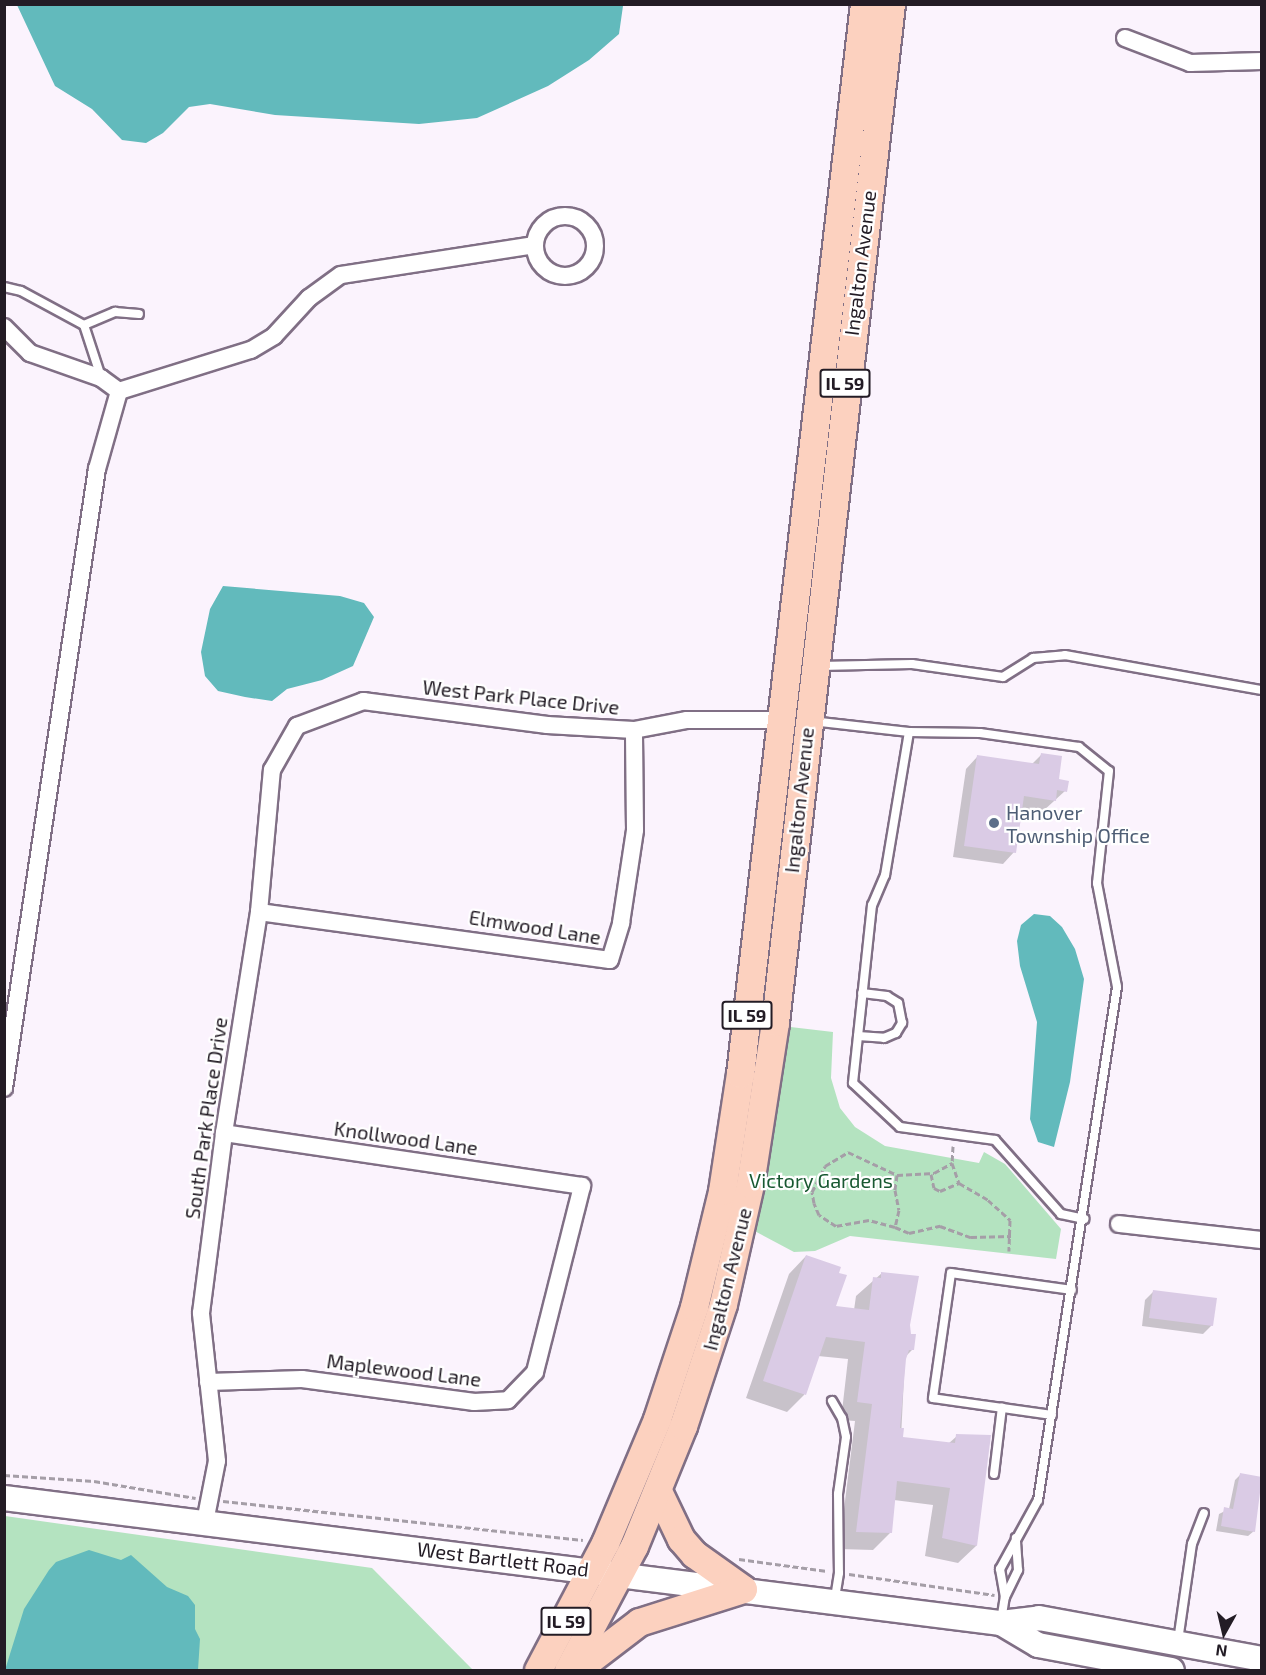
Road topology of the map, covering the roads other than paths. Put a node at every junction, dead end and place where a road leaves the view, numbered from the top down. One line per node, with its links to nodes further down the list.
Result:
1 (864, 4): 14 (main road, Ingalton Avenue / IL 59)
2 (891, 4): 12 (main road, Ingalton Avenue / IL 59)
3 (1125, 38): 4 (street)
4 (1262, 61)
5 (535, 245): 11 (street)
6 (4, 287): 8 (lane)
7 (139, 314): 8 (lane)
8 (84, 326): 10 (lane)
9 (4, 327): 10 (street)
10 (101, 378): 11 (street)
11 (119, 391): 22 (street)
12 (813, 667): 13 (lane); 15 (main road, Ingalton Avenue / IL 59)
13 (1262, 690)
14 (780, 720): 15 (main road); 17 (street, West Park Place Drive); 39 (main road, Ingalton Avenue / IL 59)
15 (807, 721): 18 (lane); 34 (main road, Ingalton Avenue / IL 59)
16 (297, 726): 17 (street, West Park Place Drive); 19 (street, South Park Place Drive)
17 (634, 730): 19 (street, Elmwood Lane)
18 (909, 732): 20 (lane); 25 (lane)
19 (259, 912): 23 (street, South Park Place Drive)
20 (862, 993): 21 (lane); 21 (lane)
21 (858, 1036): 25 (lane)
22 (4, 1088)
23 (224, 1133): 24 (street, Knollwood Lane); 29 (street, South Park Place Drive)
24 (582, 1185): 29 (street, Maplewood Lane)
25 (1084, 1219): 28 (lane)
26 (1119, 1224): 27 (street)
27 (1262, 1240)
28 (1072, 1290): 31 (lane); 32 (lane)
29 (207, 1382): 36 (street, South Park Place Drive)
30 (832, 1401): 43 (lane)
31 (1002, 1407): 32 (lane); 33 (lane)
32 (1052, 1415): 38 (lane)
33 (994, 1474)
34 (658, 1491): 40 (main road, Ingalton Avenue / IL 59); 41 (main road)
35 (4, 1498): 36 (street, West Bartlett Road)
36 (208, 1511): 39 (street, West Bartlett Road)
37 (1204, 1513): 45 (lane)
38 (1016, 1538): 42 (lane); 42 (lane)
39 (591, 1570): 40 (street, West Bartlett Road); 47 (main road, IL 59)
40 (620, 1574): 41 (street, West Bartlett Road); 48 (main road, IL 59)
41 (743, 1589): 43 (street, West Bartlett Road); 49 (main road)
42 (1005, 1596): 44 (lane)
43 (834, 1599): 44 (street, West Bartlett Road)
44 (1001, 1623): 45 (street, West Bartlett Road); 50 (street, West Bartlett Road)
45 (1177, 1644): 46 (street, West Bartlett Road)
46 (1262, 1659)
47 (538, 1671)
48 (568, 1671)
49 (576, 1671)
50 (1172, 1671)

